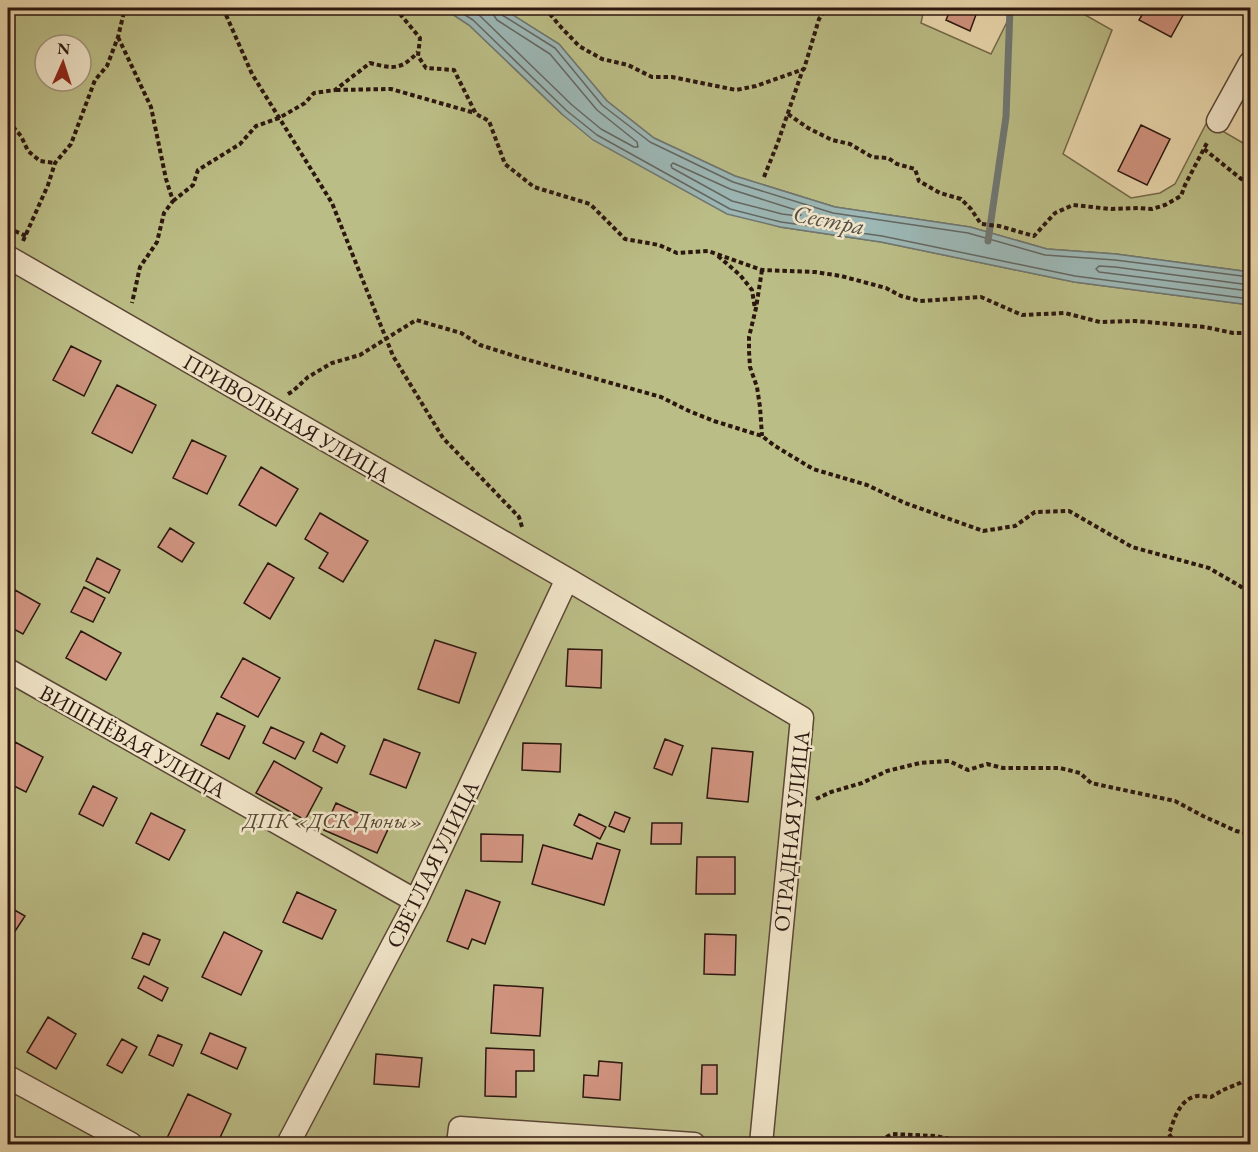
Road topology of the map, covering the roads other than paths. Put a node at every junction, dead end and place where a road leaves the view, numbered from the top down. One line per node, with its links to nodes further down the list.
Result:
1 (1251, 63): 2 (street)
2 (1218, 121)
3 (11, 259): 4 (street, ПРИВОЛЬНАЯ УЛИЦА)
4 (567, 579): 6 (street, СВЕТЛАЯ УЛИЦА); 12 (street, ОТРАДНАЯ УЛИЦА)
5 (8, 670): 6 (street, ВИШНЁВАЯ УЛИЦА)
6 (416, 901): 9 (street, СВЕТЛАЯ УЛИЦА)
7 (8, 1077): 8 (street)
8 (131, 1144)
9 (288, 1144)
10 (458, 1144): 11 (street)
11 (694, 1144)
12 (761, 1144)

